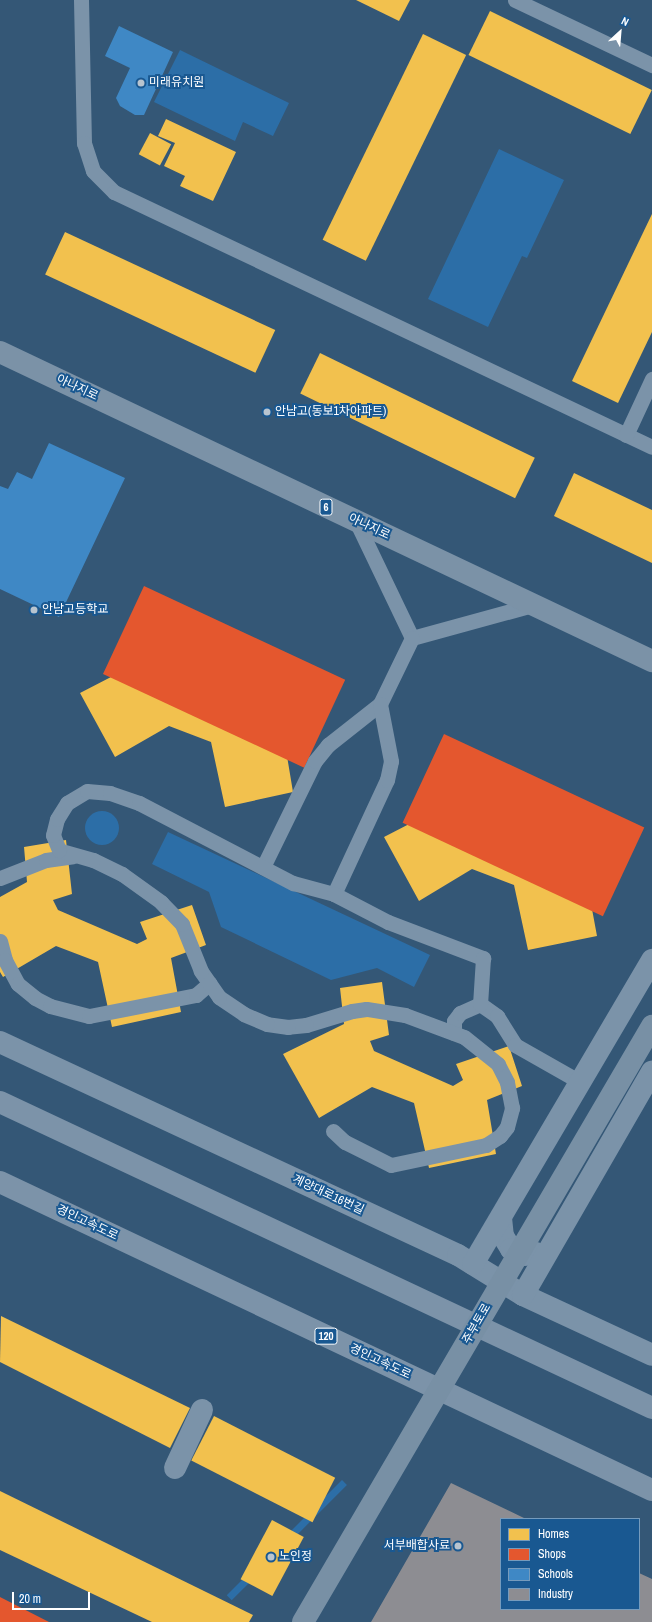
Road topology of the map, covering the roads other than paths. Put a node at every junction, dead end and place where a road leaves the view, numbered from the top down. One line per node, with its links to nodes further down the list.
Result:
1 (81, 0): 6 (lane)
2 (515, 0): 3 (lane)
3 (652, 65)
4 (0, 352): 8 (main road, 아나지로 / 6)
5 (652, 380): 6 (lane)
6 (626, 435): 7 (lane)
7 (652, 447)
8 (356, 521): 9 (main road, 아나지로 / 6); 10 (lane)
9 (533, 605): 10 (lane); 11 (main road, 아나지로 / 6)
10 (412, 638): 12 (lane)
11 (652, 662)
12 (380, 704): 14 (lane); 16 (lane)
13 (76, 855): 14 (lane); 15 (lane); 19 (lane)
14 (263, 867): 16 (lane)
15 (0, 878)
16 (334, 894): 20 (lane)
17 (0, 941): 19 (lane)
18 (652, 960): 27 (street)
19 (210, 983): 22 (lane)
20 (480, 1004): 22 (lane); 24 (lane)
21 (652, 1026): 40 (main road, 주부토로, bridge)
22 (454, 1032): 25 (lane)
23 (0, 1042): 33 (street, 계양대로16번길)
24 (515, 1045): 25 (lane); 27 (lane)
25 (498, 1064): 29 (lane)
26 (652, 1072): 32 (street)
27 (580, 1082): 31 (street)
28 (0, 1102): 36 (highway)
29 (333, 1132)
30 (0, 1182): 39 (highway, 경인고속도로 / 120)
31 (500, 1218): 32 (street); 33 (street)
32 (552, 1246): 34 (street)
33 (473, 1264): 34 (street, 계양대로16번길)
34 (523, 1295): 35 (street, 계양대로16번길)
35 (652, 1355)
36 (652, 1408)
37 (202, 1410): 38 (street)
38 (175, 1468)
39 (652, 1490)
40 (303, 1622)

